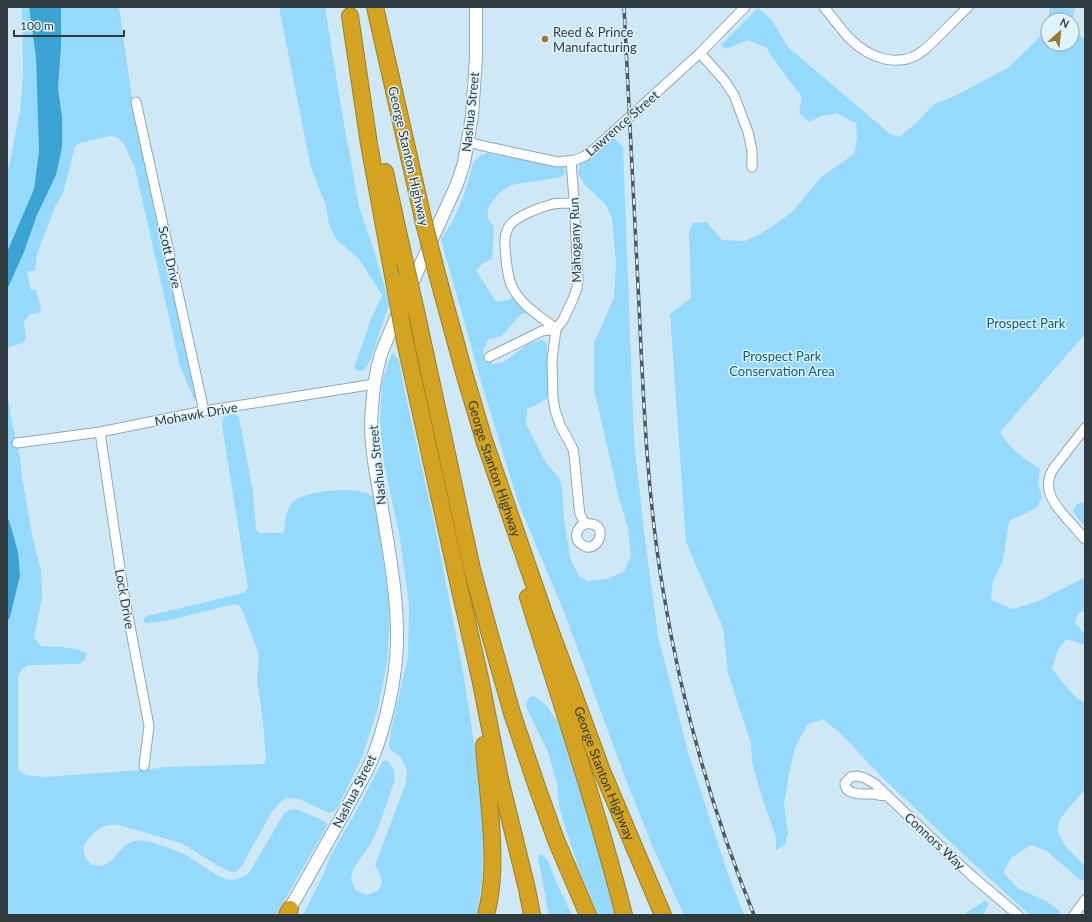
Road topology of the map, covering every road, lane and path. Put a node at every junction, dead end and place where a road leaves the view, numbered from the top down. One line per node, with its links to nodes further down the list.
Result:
1 (375, 7): 19 (highway, George Stanton Highway, bridge)
2 (476, 7): 9 (main road, Nashua Street)
3 (745, 7): 7 (street, Lawrence Street)
4 (824, 7): 5 (street)
5 (968, 7)
6 (349, 12): 23 (highway, bridge); 30 (highway, George Stanton Highway, bridge)
7 (700, 53): 10 (street, Lawrence Street); 11 (street)
8 (136, 102): 16 (street, Scott Drive)
9 (468, 142): 10 (street, Lawrence Street); 15 (main road, Nashua Street)
10 (571, 161): 12 (street, Mahogany Run)
11 (752, 167)
12 (574, 203): 13 (street, Mahogany Run); 13 (street)
13 (556, 328): 14 (street); 21 (street, Mahogany Run)
14 (489, 356)
15 (375, 384): 16 (street, Mohawk Drive); 27 (main road, Nashua Street)
16 (204, 411): 18 (street, Mohawk Drive)
17 (1085, 428): 22 (street)
18 (100, 432): 20 (street, Mohawk Drive); 24 (street, Lock Drive)
19 (484, 440): 31 (highway); 32 (highway, George Stanton Highway)
20 (17, 443)
21 (585, 524)
22 (1085, 539)
23 (473, 650): 28 (highway); 29 (highway)
24 (144, 766)
25 (887, 796): 33 (street, Connors Way)
26 (1085, 900): 34 (street)
27 (288, 913)
28 (486, 915)
29 (532, 915)
30 (588, 915)
31 (624, 915)
32 (663, 915)
33 (1018, 915)
34 (1074, 915)

